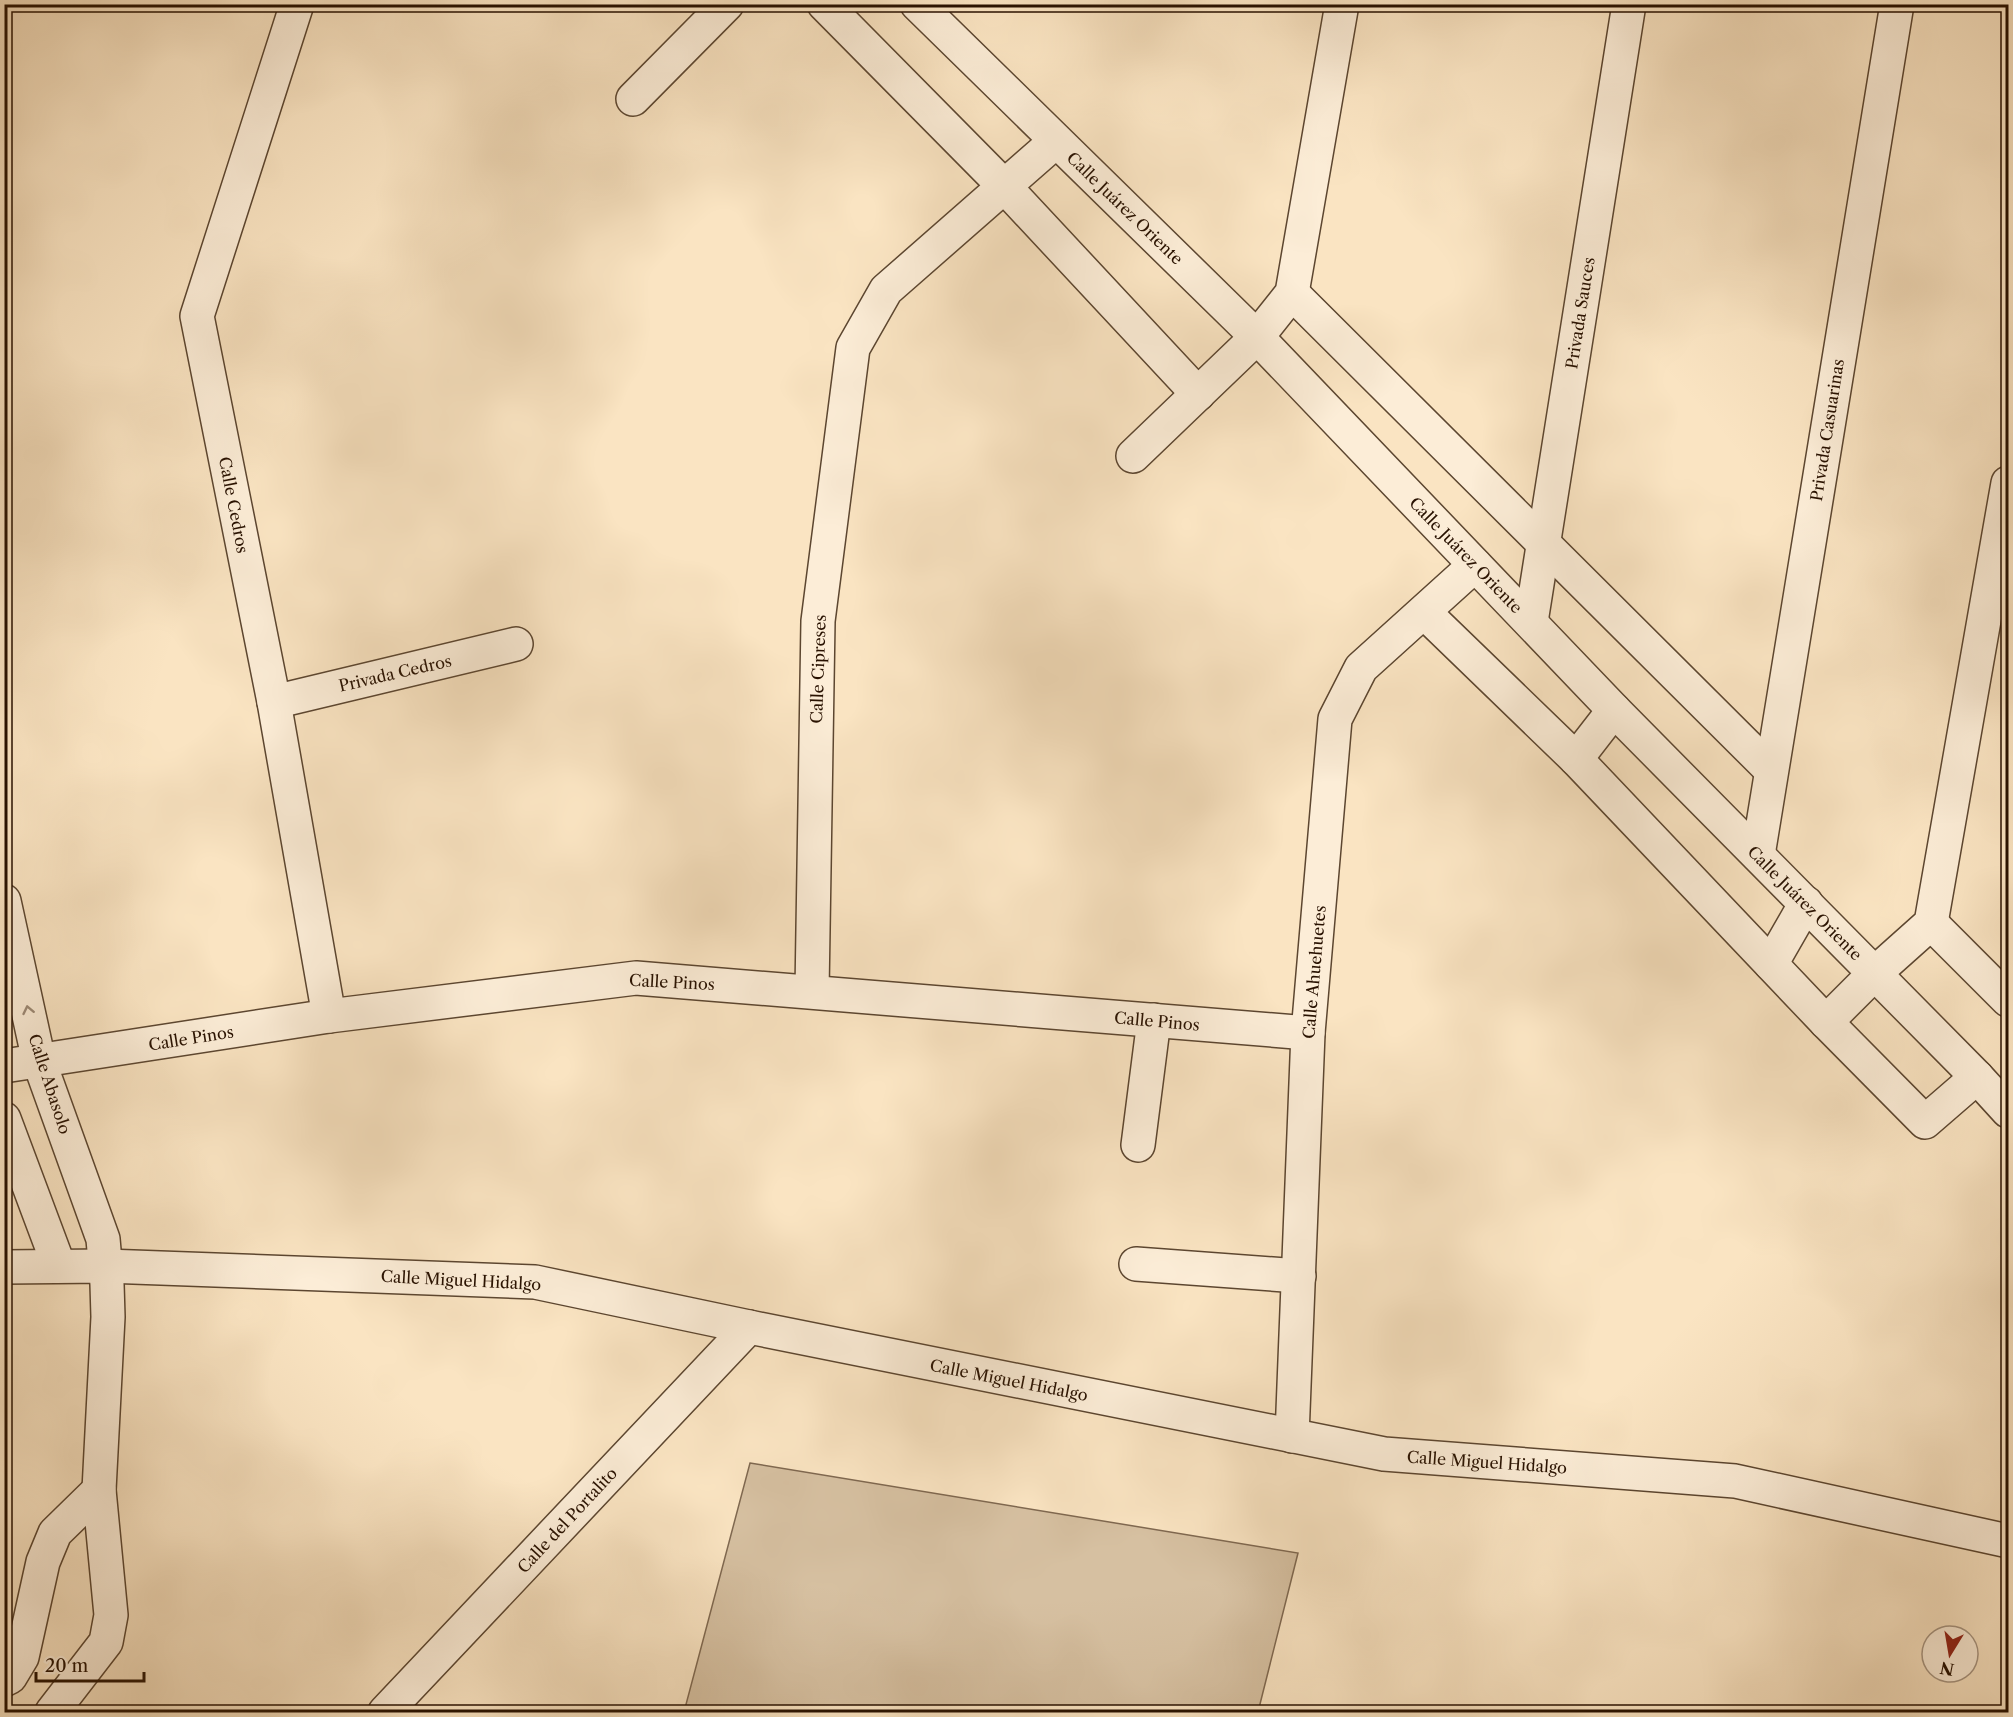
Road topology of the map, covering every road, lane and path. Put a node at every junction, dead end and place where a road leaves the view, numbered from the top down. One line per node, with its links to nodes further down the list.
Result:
1 (297, 4): 21 (street, Calle Cedros)
2 (727, 4): 8 (street)
3 (824, 4): 10 (street)
4 (917, 4): 9 (street, Calle Juárez Oriente)
5 (1342, 4): 11 (street)
6 (1629, 4): 16 (street, Privada Sauces)
7 (1897, 4): 24 (street, Privada Casuarinas)
8 (633, 99)
9 (1056, 141): 10 (street); 12 (street, Calle Juárez Oriente)
10 (1004, 186): 13 (street); 31 (street, Calle Cipreses)
11 (1292, 293): 12 (street); 16 (street)
12 (1257, 337): 13 (street); 17 (street, Calle Juárez Oriente)
13 (1198, 394): 14 (street)
14 (1133, 456)
15 (2008, 483): 28 (street)
16 (1543, 543): 19 (street, Privada Sauces); 24 (street)
17 (1475, 566): 18 (street, Calle Ahuehuetes); 19 (street, Calle Juárez Oriente)
18 (1424, 612): 23 (street); 36 (street, Calle Ahuehuetes)
19 (1531, 622): 22 (street, Calle Juárez Oriente)
20 (516, 645): 21 (street, Privada Cedros)
21 (274, 702): 33 (street, Calle Cedros)
22 (1614, 710): 23 (street); 25 (street, Calle Juárez Oriente)
23 (1576, 759): 29 (street)
24 (1772, 770): 25 (street, Privada Casuarinas)
25 (1758, 855): 26 (street, Calle Juárez Oriente)
26 (1806, 903): 29 (street); 30 (street, Calle Juárez Oriente)
27 (6, 915): 37 (street, Calle Abasolo, one-way to 27)
28 (1931, 923): 30 (street); 32 (street)
29 (1771, 964): 35 (street)
30 (1875, 973): 35 (street); 39 (street, Calle Juárez Oriente)
31 (812, 992): 33 (street, Calle Pinos); 34 (street, Calle Pinos)
32 (2008, 1000)
33 (329, 1016): 37 (street, Calle Pinos)
34 (1154, 1020): 36 (street, Calle Pinos); 42 (street)
35 (1826, 1022): 39 (street)
36 (1308, 1033): 49 (street, Calle Ahuehuetes)
37 (39, 1061): 38 (street, Calle Pinos); 43 (street, Calle Abasolo)
38 (4, 1066)
39 (1977, 1077): 40 (street, Calle Juárez Oriente)
40 (2008, 1111)
41 (4, 1119): 44 (street)
42 (1138, 1145)
43 (87, 1194): 44 (street); 47 (street, Calle Abasolo)
44 (38, 1211): 46 (street)
45 (1136, 1264): 49 (street)
46 (59, 1266): 47 (street, Calle Miguel Hidalgo); 48 (street, Calle Miguel Hidalgo)
47 (106, 1266): 50 (street, Calle Miguel Hidalgo); 52 (street, Calle Abasolo)
48 (4, 1267)
49 (1299, 1276): 51 (street, Calle Ahuehuetes)
50 (749, 1327): 51 (street, Calle Miguel Hidalgo); 56 (street, Calle del Portalito)
51 (1292, 1436): 53 (street, Calle Miguel Hidalgo)
52 (99, 1490): 54 (street); 55 (street, Calle Abasolo)
53 (2008, 1541)
54 (4, 1680)
55 (52, 1713)
56 (385, 1713)

